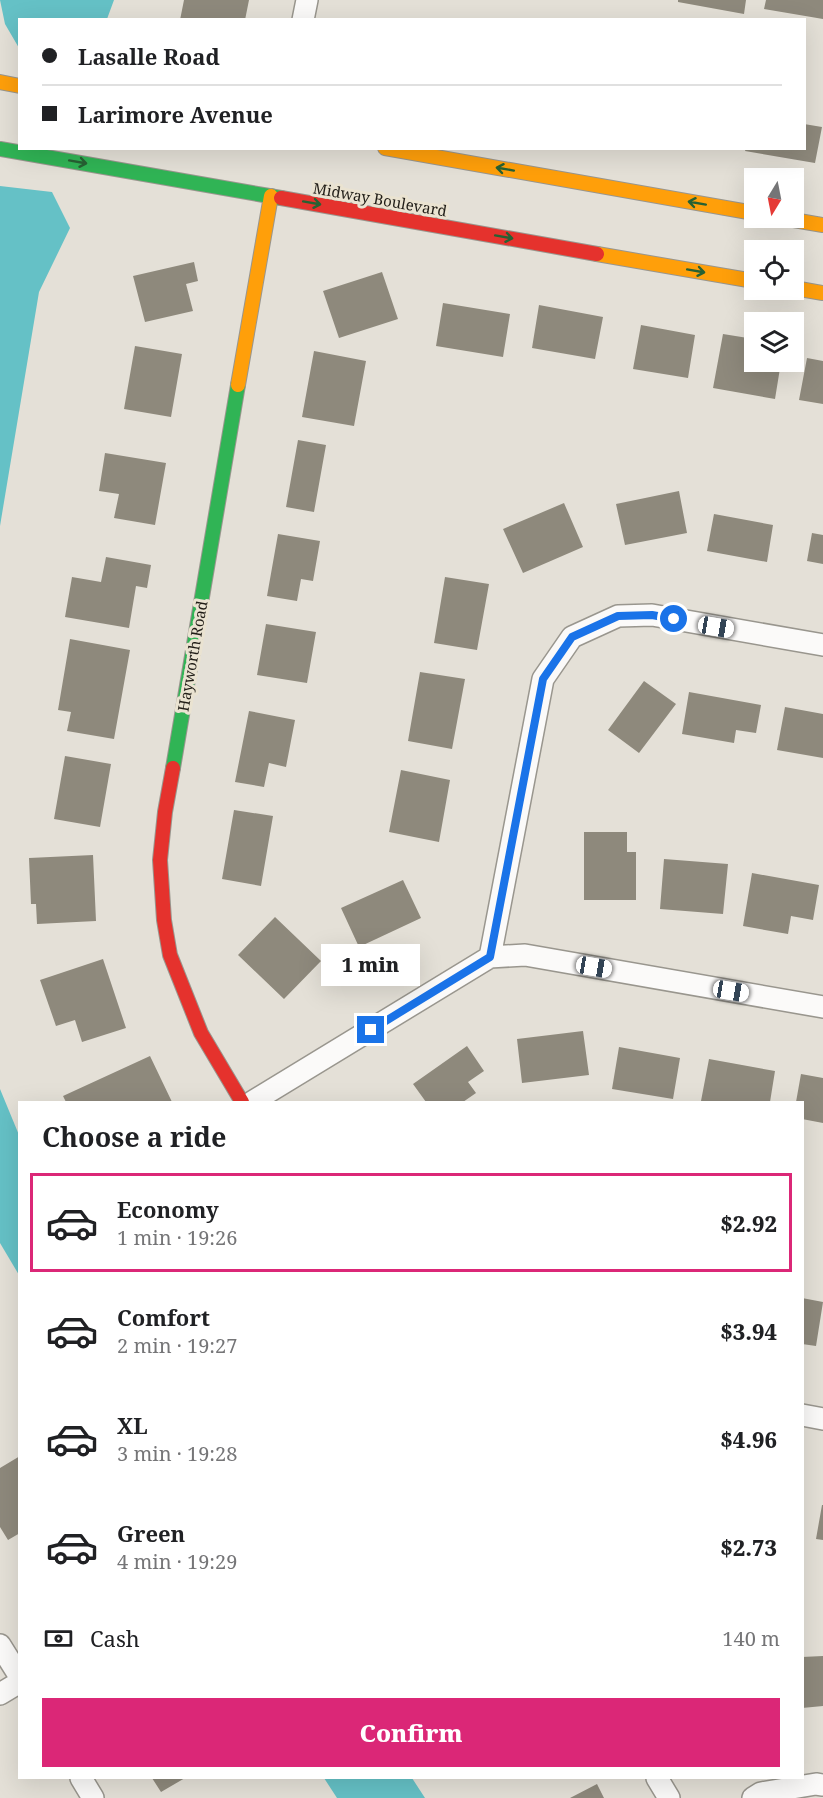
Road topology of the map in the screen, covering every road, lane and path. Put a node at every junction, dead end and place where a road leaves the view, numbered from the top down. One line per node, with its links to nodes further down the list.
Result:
1 (307, 0): 2 (street)
2 (303, 18)
3 (0, 82): 4 (street)
4 (18, 86)
5 (0, 149): 7 (street, Midway Boulevard, one-way to 7)
6 (396, 150): 8 (street, one-way to 6)
7 (271, 196): 11 (street, Midway Boulevard, one-way to 11); 17 (street, Hayworth Road)
8 (744, 211)
9 (804, 222): 10 (street)
10 (823, 225)
11 (744, 279)
12 (804, 290): 13 (street)
13 (823, 293)
14 (823, 645): 15 (street)
15 (490, 957): 16 (street); 18 (street)
16 (823, 1007)
17 (241, 1101)
18 (254, 1101)
19 (804, 1415): 20 (street)
20 (823, 1419)
21 (0, 1645): 22 (street)
22 (18, 1674)
23 (18, 1683): 24 (street)
24 (0, 1694)
25 (82, 1779): 28 (street)
26 (658, 1779): 29 (street)
27 (823, 1785): 30 (street)
28 (93, 1798)
29 (669, 1798)
30 (753, 1798)

